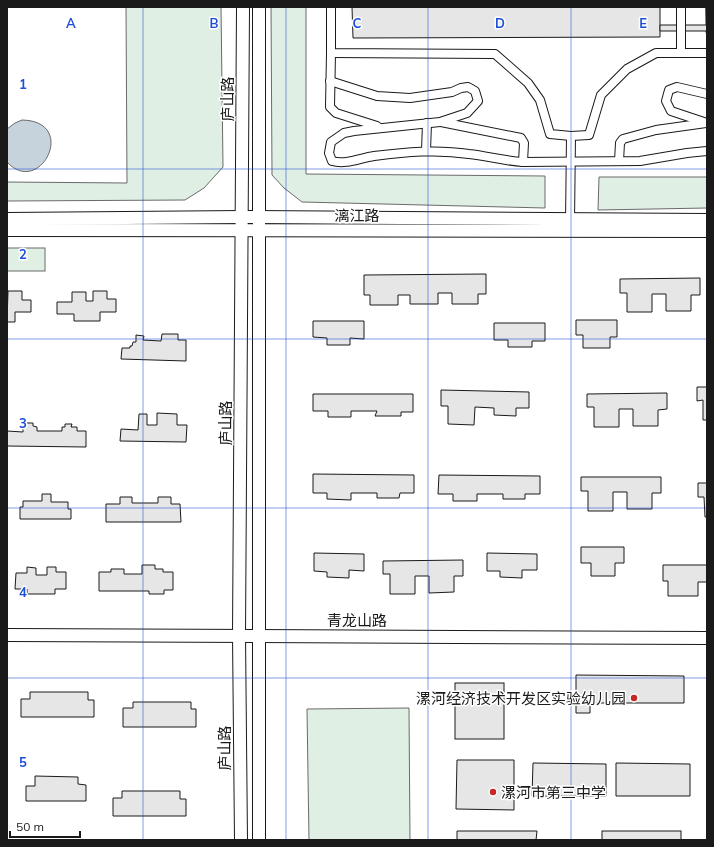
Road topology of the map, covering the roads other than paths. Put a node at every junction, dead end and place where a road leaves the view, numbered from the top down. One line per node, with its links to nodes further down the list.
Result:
1 (243, 7): 26 (street, 庐山路)
2 (259, 7): 28 (street)
3 (331, 7): 5 (street)
4 (681, 7): 6 (street)
5 (330, 53): 8 (street); 20 (street)
6 (681, 53): 7 (street); 20 (street)
7 (707, 53)
8 (330, 81): 10 (street); 12 (street)
9 (707, 94): 11 (street)
10 (467, 112): 13 (street); 16 (street)
11 (674, 112): 14 (street); 18 (street)
12 (354, 119): 17 (street); 19 (street)
13 (440, 122): 15 (street); 16 (street)
14 (707, 122): 18 (street)
15 (427, 123): 17 (street); 21 (street)
16 (467, 126): 24 (street)
17 (382, 127): 19 (street)
18 (674, 127): 23 (street)
19 (354, 131): 21 (street)
20 (571, 136): 25 (street)
21 (426, 151): 24 (street)
22 (707, 151): 23 (street)
23 (619, 161): 25 (street)
24 (523, 162): 25 (street)
25 (571, 162): 29 (street)
26 (242, 217): 27 (street, 漓江路); 28 (street, 漓江路); 32 (street, 庐山路)
27 (7, 218)
28 (259, 218): 29 (street, 漓江路); 33 (street)
29 (570, 219): 30 (street, 漓江路); 35 (street)
30 (707, 220)
31 (7, 230): 32 (street, 漓江路)
32 (242, 230): 33 (street, 漓江路); 37 (street, 庐山路)
33 (259, 230): 35 (street, 漓江路); 38 (street)
34 (707, 231): 35 (street, 漓江路)
35 (570, 232)
36 (7, 635): 37 (street, 青龙山路)
37 (239, 635): 38 (street, 青龙山路); 40 (street, 庐山路)
38 (260, 635): 39 (street, 青龙山路); 41 (street)
39 (707, 638)
40 (241, 840)
41 (259, 840)

